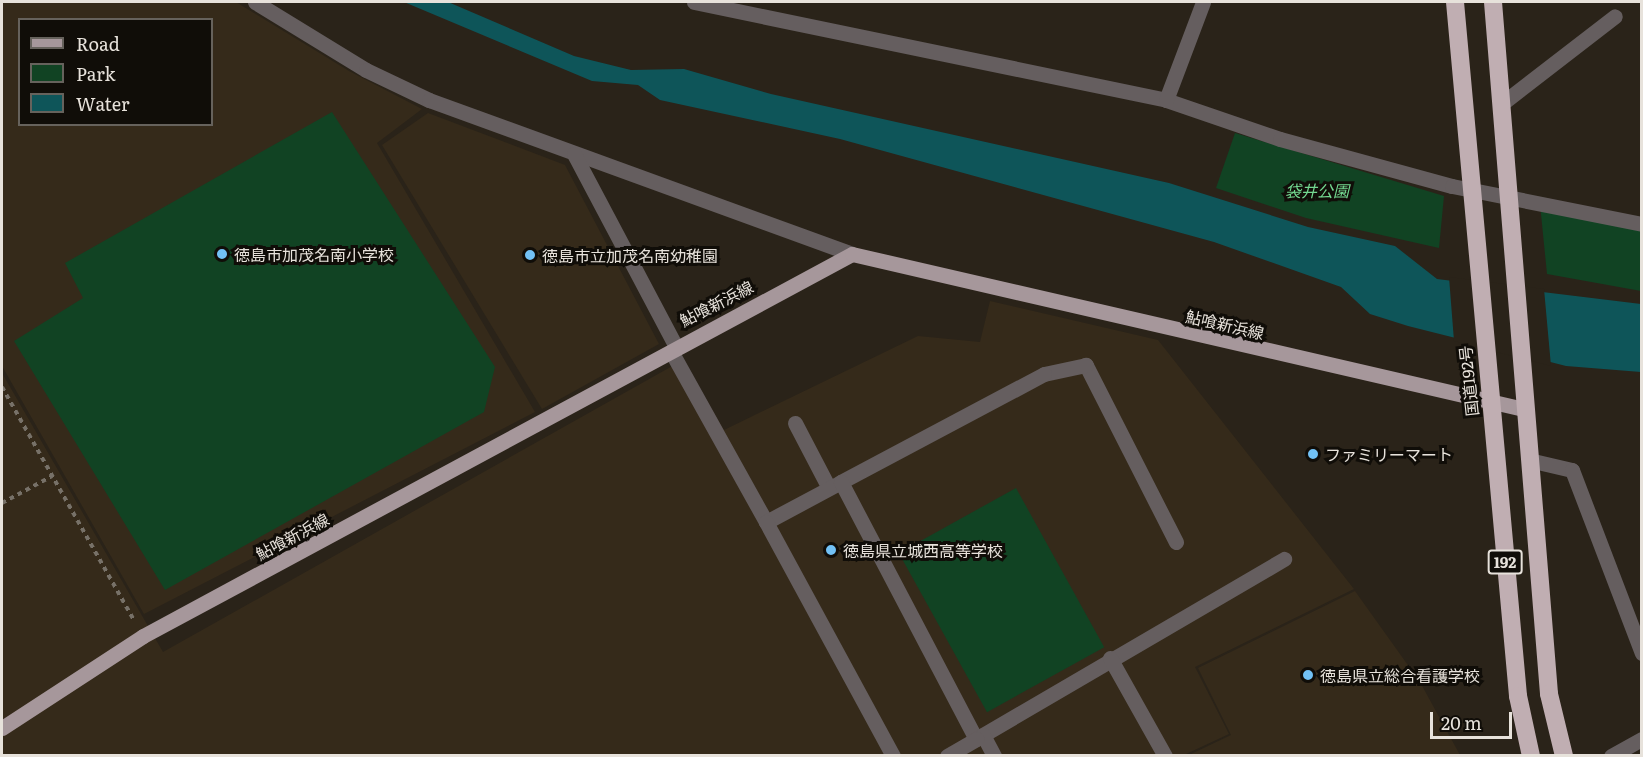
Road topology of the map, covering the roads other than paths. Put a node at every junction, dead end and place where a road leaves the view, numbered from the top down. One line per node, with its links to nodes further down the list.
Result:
1 (255, 2): 9 (street)
2 (694, 2): 7 (street)
3 (1203, 2): 7 (street)
4 (1455, 2): 10 (highway, 国道192号 / 192)
5 (1493, 2): 8 (highway, 192)
6 (1615, 16): 8 (street)
7 (1166, 99): 10 (street)
8 (1500, 105): 11 (highway, 192)
9 (574, 154): 13 (street); 14 (street)
10 (1472, 191): 11 (street); 15 (highway, 国道192号 / 192)
11 (1507, 195): 12 (street); 16 (highway, 192)
12 (1641, 224)
13 (852, 254): 14 (main road, 鮎喰新浜線); 15 (main road, 鮎喰新浜線)
14 (673, 349): 20 (street); 25 (main road, 鮎喰新浜線)
15 (1490, 405): 16 (main road, 鮎喰新浜線); 32 (highway, 国道192号 / 192)
16 (1524, 410): 18 (highway, 192)
17 (795, 423): 19 (street)
18 (1529, 460): 23 (street); 33 (highway, 192)
19 (835, 485): 20 (street); 21 (street); 26 (street)
20 (766, 522): 28 (street)
21 (1176, 542)
22 (1284, 559): 24 (street)
23 (1641, 653)
24 (1110, 658): 26 (street); 31 (street)
25 (2, 728)
26 (980, 737): 29 (street); 30 (street)
27 (1641, 739): 34 (street)
28 (893, 756)
29 (947, 756)
30 (994, 756)
31 (1165, 756)
32 (1531, 756)
33 (1564, 756)
34 (1611, 756)

